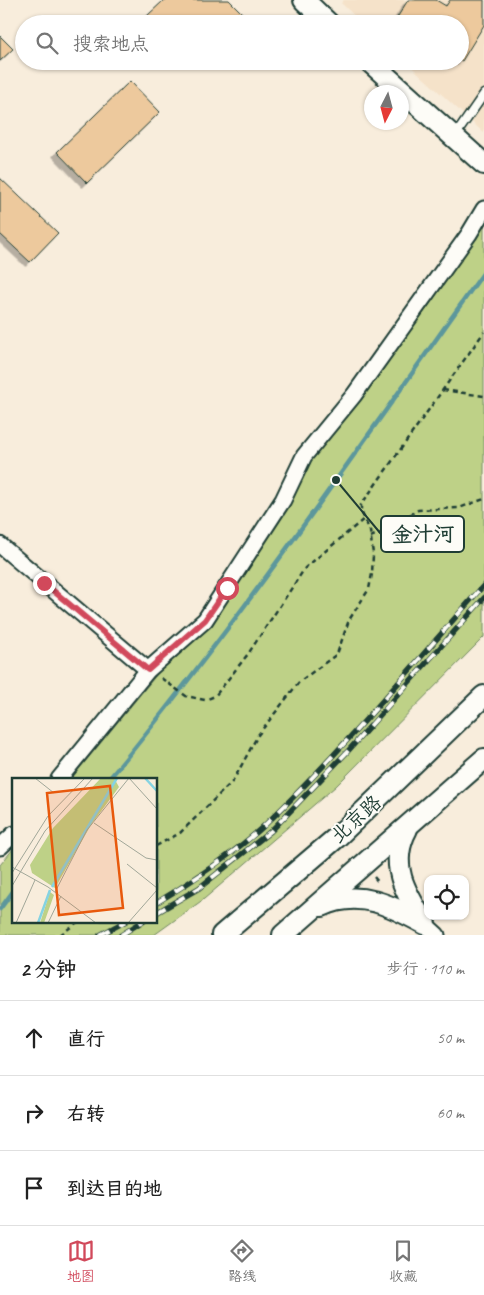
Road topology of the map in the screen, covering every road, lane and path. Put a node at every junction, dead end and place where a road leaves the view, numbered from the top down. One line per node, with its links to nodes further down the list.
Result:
1 (304, 0): 2 (main road)
2 (320, 15)
3 (378, 70): 5 (main road)
4 (484, 94): 5 (lane)
5 (454, 138): 6 (main road)
6 (484, 164)
7 (484, 209): 15 (street)
8 (484, 332): 9 (path)
9 (443, 390): 10 (path); 12 (path)
10 (484, 396)
11 (484, 500): 13 (path)
12 (364, 519): 13 (path); 15 (path)
13 (370, 537): 21 (path)
14 (0, 545): 15 (street)
15 (154, 673): 18 (street)
16 (484, 696): 31 (main road, 北京路)
17 (484, 759): 19 (main road, 北京路)
18 (61, 778)
19 (410, 825): 27 (main road, 北京路); 29 (main road)
20 (12, 836): 22 (street)
21 (158, 845)
22 (0, 847)
23 (374, 877): 25 (path)
24 (386, 881): 25 (path)
25 (379, 883): 26 (path)
26 (378, 891)
27 (315, 909): 29 (main road); 32 (main road, 北京路)
28 (78, 922): 30 (path)
29 (431, 929)
30 (60, 935)
31 (222, 935)
32 (283, 935)

